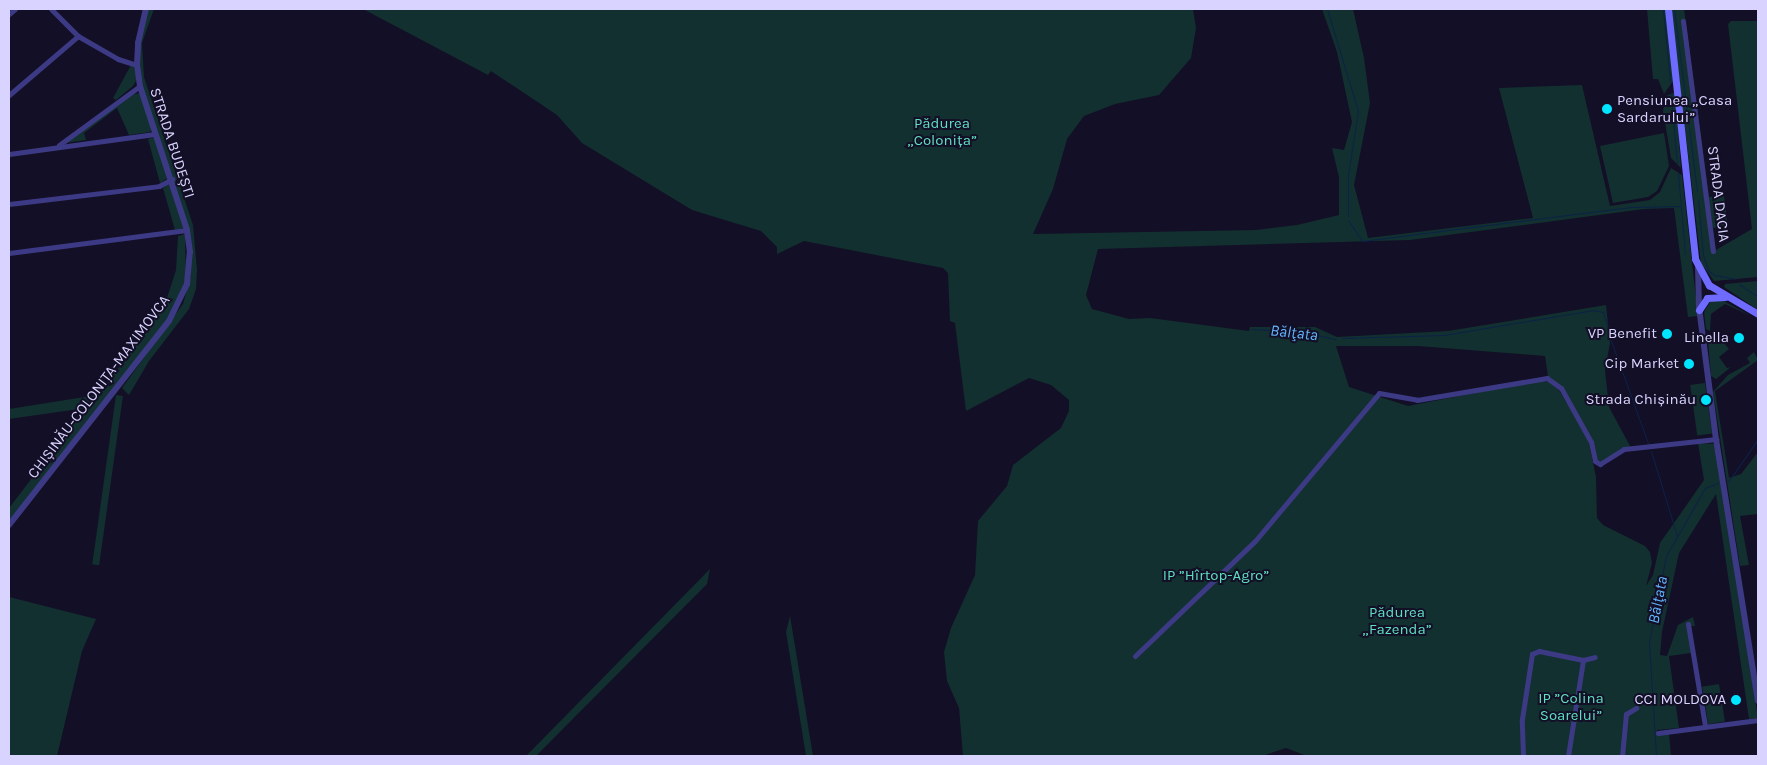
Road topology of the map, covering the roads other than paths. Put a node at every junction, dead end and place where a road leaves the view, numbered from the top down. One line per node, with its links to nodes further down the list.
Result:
1 (15, 9): 5 (street)
2 (51, 9): 7 (street)
3 (146, 9): 8 (street, STRADA BUDEȘTI)
4 (1668, 9): 19 (main road)
5 (9, 14)
6 (1683, 21): 17 (street, STRADA DACIA)
7 (78, 36): 8 (street); 10 (street)
8 (137, 64): 9 (street, STRADA BUDEȘTI)
9 (140, 86): 11 (street, STRADA BUDEȘTI); 12 (street)
10 (9, 96)
11 (155, 134): 12 (street); 14 (street, STRADA BUDEȘTI)
12 (58, 145): 13 (street)
13 (9, 154)
14 (172, 179): 15 (street); 16 (street, STRADA BUDEȘTI)
15 (9, 204)
16 (187, 230): 18 (street); 20 (street, STRADA BUDEȘTI)
17 (1713, 251)
18 (9, 253)
19 (1698, 266): 21 (main road); 22 (street)
20 (188, 284): 25 (street, CHIȘINĂU-COLONIȚA-MAXIMOVCA)
21 (1727, 297): 22 (main road); 23 (main road)
22 (1699, 310): 24 (street)
23 (1758, 314)
24 (1716, 439): 27 (street); 30 (street)
25 (9, 525)
26 (1688, 624): 33 (street)
27 (1135, 656)
28 (1595, 657): 29 (street)
29 (1583, 660): 35 (street); 36 (street)
30 (1758, 701)
31 (1636, 708): 37 (street)
32 (1758, 720): 33 (street)
33 (1705, 726): 34 (street)
34 (1658, 733)
35 (1523, 756)
36 (1568, 756)
37 (1622, 756)

